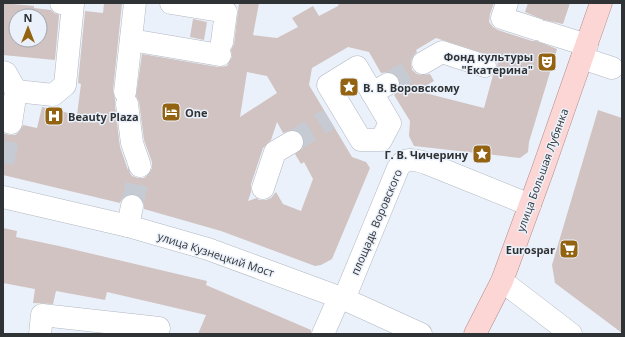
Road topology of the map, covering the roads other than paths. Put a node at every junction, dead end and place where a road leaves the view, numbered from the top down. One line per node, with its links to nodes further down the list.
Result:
1 (61, 3): 12 (street)
2 (135, 3): 6 (street)
3 (170, 3): 6 (street)
4 (507, 3): 7 (street)
5 (601, 3): 7 (main road, улица Большая Лубянка)
6 (131, 40): 17 (street)
7 (584, 51): 10 (street); 20 (main road, улица Большая Лубянка)
8 (423, 63): 9 (street)
9 (485, 66)
10 (612, 68)
11 (3, 72): 12 (street)
12 (16, 91): 13 (street)
13 (11, 123)
14 (381, 140): 14 (street); 16 (street)
15 (292, 142): 18 (street)
16 (400, 165): 20 (street, площадь Воровского); 22 (street, площадь Воровского)
17 (140, 166)
18 (263, 188)
19 (3, 197): 22 (street, улица Кузнецкий Мост)
20 (530, 205): 21 (main road, улица Большая Лубянка)
21 (502, 282): 29 (main road, улица Большая Лубянка); 30 (street)
22 (341, 298): 23 (street, улица Кузнецкий Мост); 26 (street, площадь Воровского)
23 (381, 316): 27 (street); 28 (street, улица Кузнецкий Мост)
24 (159, 328): 25 (street)
25 (40, 334)
26 (323, 334)
27 (400, 334)
28 (421, 334)
29 (475, 334)
30 (571, 334)

